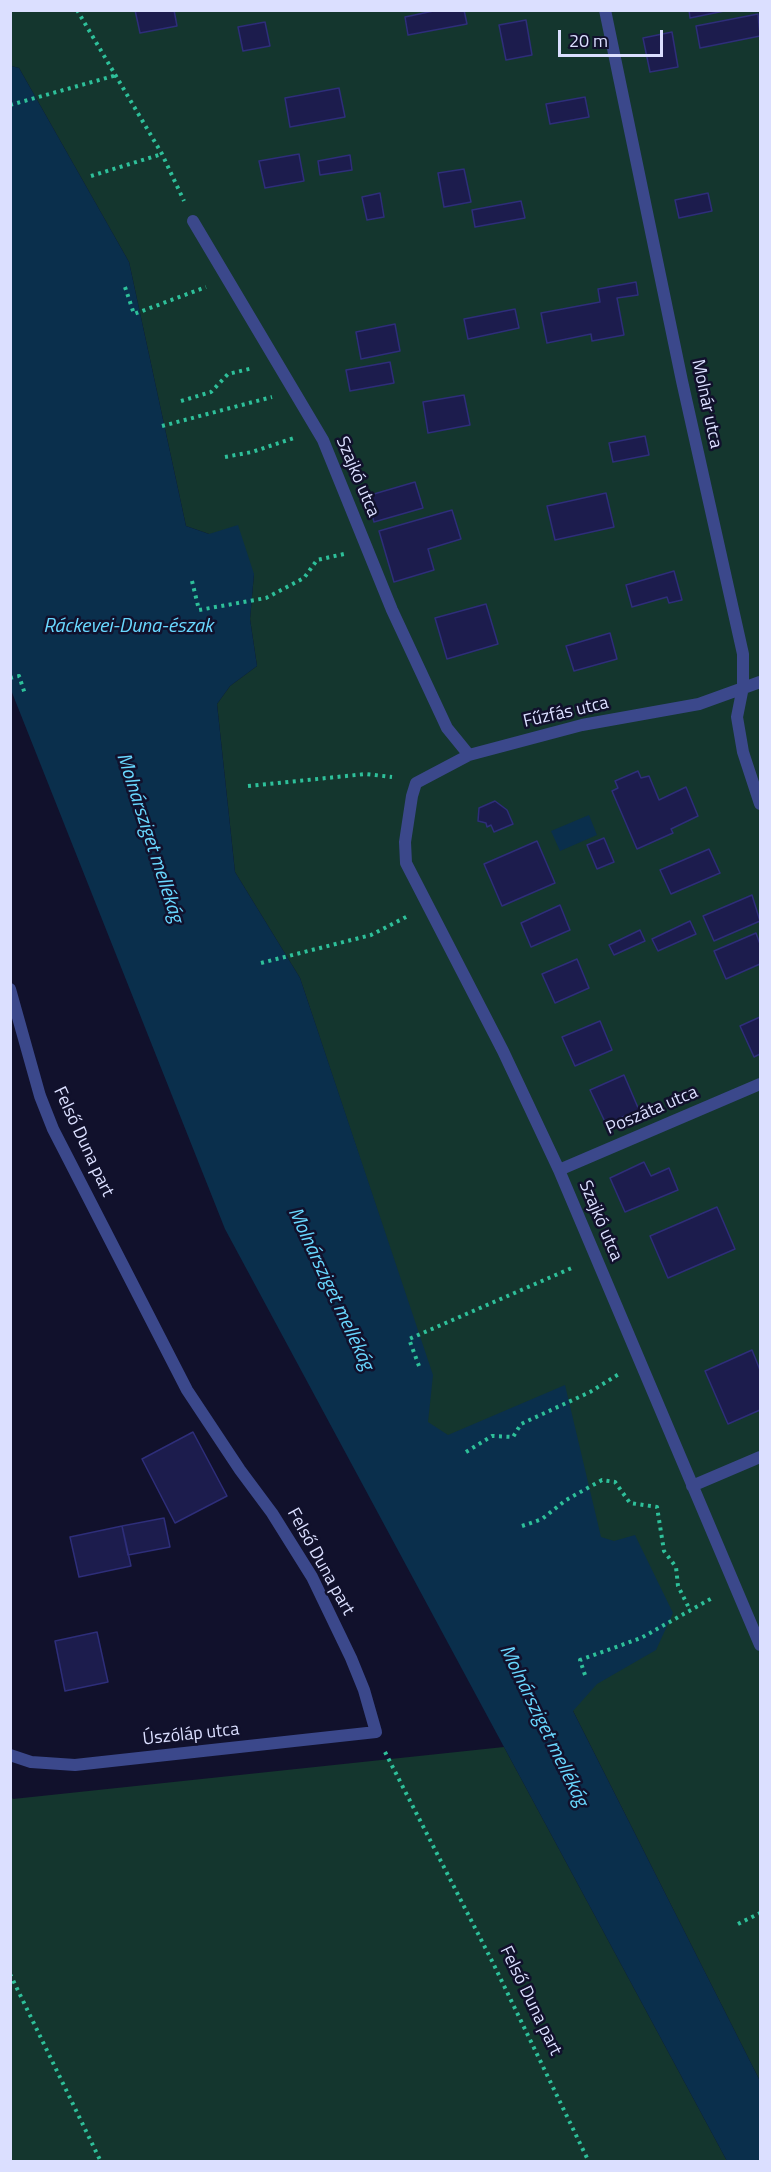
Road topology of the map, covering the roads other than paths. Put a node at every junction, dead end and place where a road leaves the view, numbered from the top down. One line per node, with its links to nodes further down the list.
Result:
1 (605, 10): 4 (street, Molnár utca)
2 (194, 221): 5 (street, Szajkó utca)
3 (760, 682): 4 (street, Fűzfás utca)
4 (743, 687): 5 (street, Fűzfás utca); 6 (street, Molnár utca)
5 (470, 755): 7 (street, Fűzfás utca)
6 (760, 804)
7 (409, 815): 10 (street, Szajkó utca)
8 (10, 989): 14 (street, Felső Duna part)
9 (760, 1084): 10 (street, Poszáta utca)
10 (559, 1170): 12 (street, Szajkó utca)
11 (760, 1457): 12 (street)
12 (692, 1486): 13 (street, Szajkó utca)
13 (760, 1645)
14 (375, 1732): 15 (street, Úszóláp utca)
15 (10, 1755)

